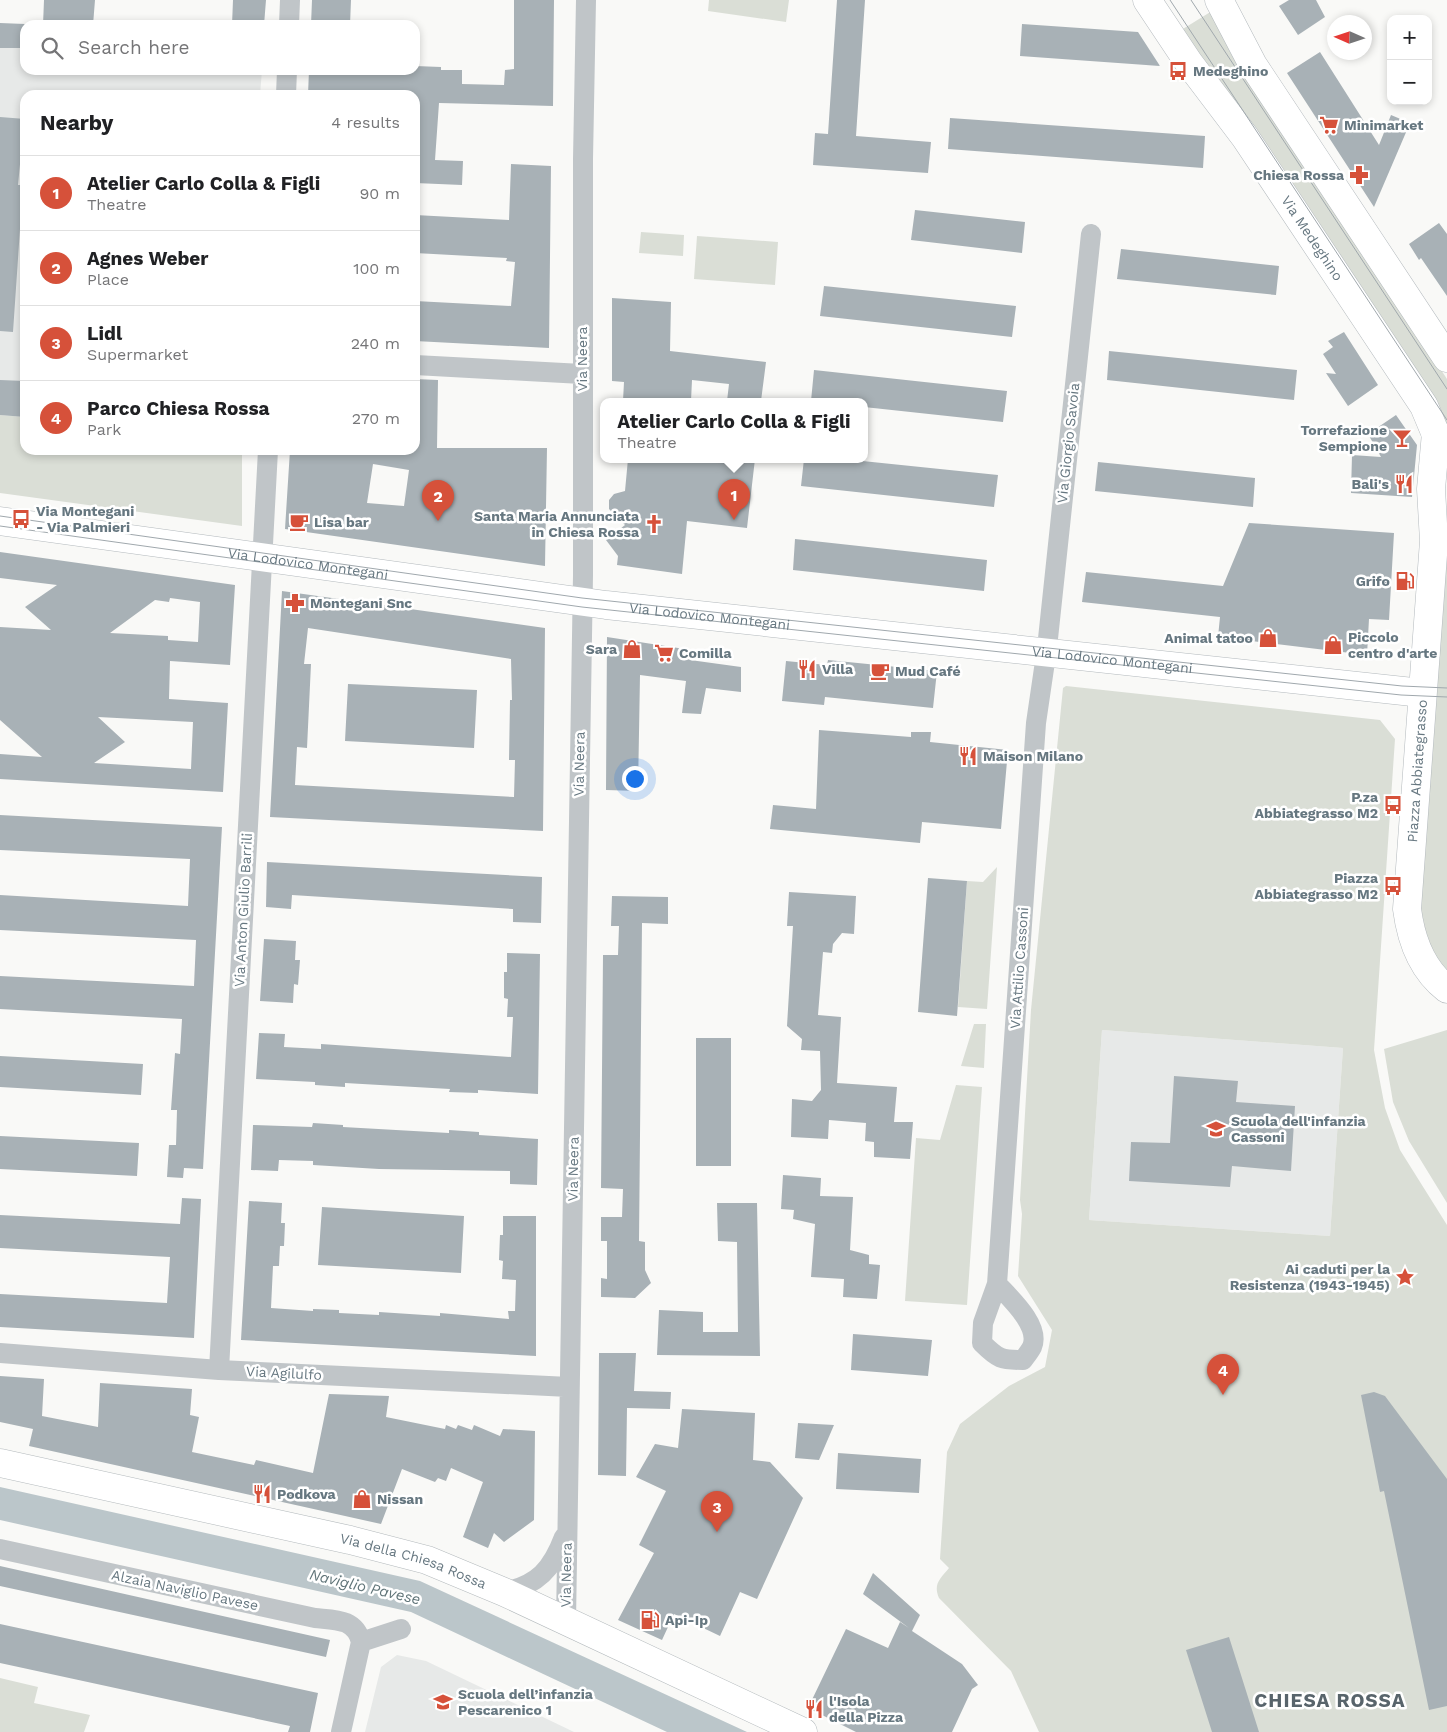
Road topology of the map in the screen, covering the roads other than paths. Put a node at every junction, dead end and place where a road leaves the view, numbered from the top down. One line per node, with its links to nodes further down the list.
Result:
1 (290, 0): 5 (street)
2 (586, 0): 11 (street, Via Neera)
3 (1148, 0): 12 (street, Via Medeghino)
4 (1220, 0): 9 (street)
5 (289, 20)
6 (287, 75): 7 (street)
7 (286, 90)
8 (1090, 234): 20 (street, Via Giorgio Savoia)
9 (1447, 358)
10 (420, 365): 11 (street)
11 (582, 374): 19 (street, Via Neera)
12 (1436, 433): 14 (street); 17 (street, Piazza Abbiategrasso)
13 (268, 455): 18 (street, Via Anton Giulio Barrili)
14 (1447, 462)
15 (1447, 516): 17 (street, Piazza Abbiategrasso)
16 (0, 521): 18 (street, Via Lodovico Montegani)
17 (1434, 541): 21 (street, Piazza Abbiategrasso)
18 (262, 558): 19 (street, Via Lodovico Montegani); 25 (street, Via Anton Giulio Barrili)
19 (582, 602): 20 (street, Via Lodovico Montegani); 26 (street, Via Neera)
20 (1046, 652): 21 (street, Via Lodovico Montegani); 23 (street, Via Attilio Cassoni)
21 (1422, 693): 22 (street, Piazza Abbiategrasso)
22 (1447, 989)
23 (997, 1284)
24 (0, 1353): 25 (street, Via Agilulfo)
25 (219, 1370): 26 (street, Via Agilulfo)
26 (569, 1387): 28 (street, Via Neera)
27 (0, 1463): 30 (street, Via della Chiesa Rossa)
28 (567, 1528): 30 (street, Via Neera); 31 (street, Via Neera)
29 (0, 1549): 33 (street, Alzaia Naviglio Pavese)
30 (504, 1592): 31 (street, Via della Chiesa Rossa)
31 (566, 1621): 35 (street, Via della Chiesa Rossa)
32 (401, 1629): 33 (street)
33 (361, 1642): 34 (street)
34 (341, 1732)
35 (803, 1732)

